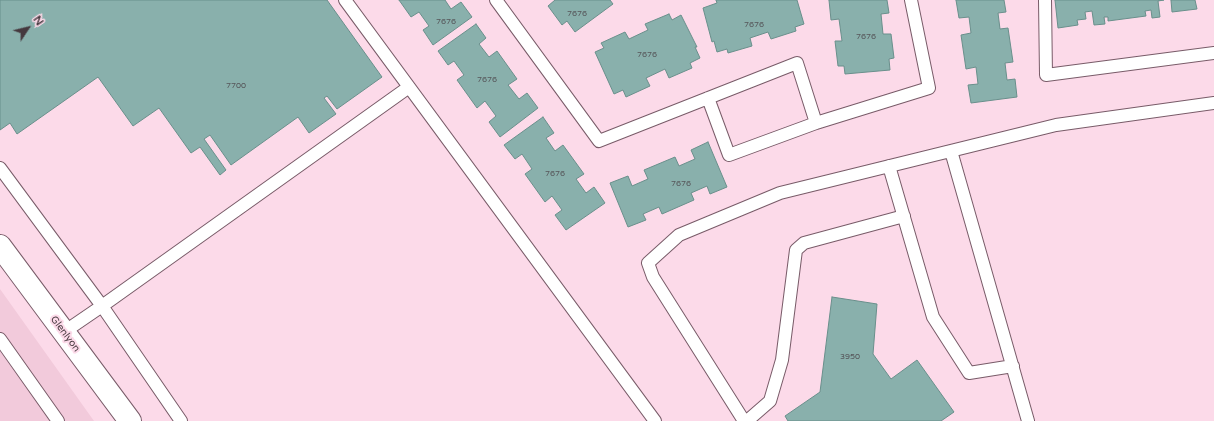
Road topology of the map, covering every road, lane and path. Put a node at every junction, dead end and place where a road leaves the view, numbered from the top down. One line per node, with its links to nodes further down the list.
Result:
1 (345, 0): 6 (lane)
2 (496, 0): 7 (lane)
3 (911, 0): 9 (lane)
4 (1045, 0): 5 (lane)
5 (1214, 53)
6 (409, 87): 15 (lane); 22 (lane)
7 (708, 98): 9 (lane); 9 (lane)
8 (1214, 103): 10 (lane)
9 (816, 122)
10 (951, 151): 11 (lane); 18 (lane)
11 (889, 166): 13 (lane); 23 (lane)
12 (0, 168): 15 (lane)
13 (904, 216): 18 (lane); 24 (lane)
14 (0, 246): 16 (street, Glenlyon)
15 (102, 306): 16 (lane); 21 (lane)
16 (64, 332): 20 (street, Glenlyon)
17 (0, 339): 19 (lane)
18 (1013, 366): 25 (lane)
19 (58, 421)
20 (130, 421)
21 (181, 421)
22 (655, 421)
23 (744, 421)
24 (747, 421)
25 (1028, 421)

